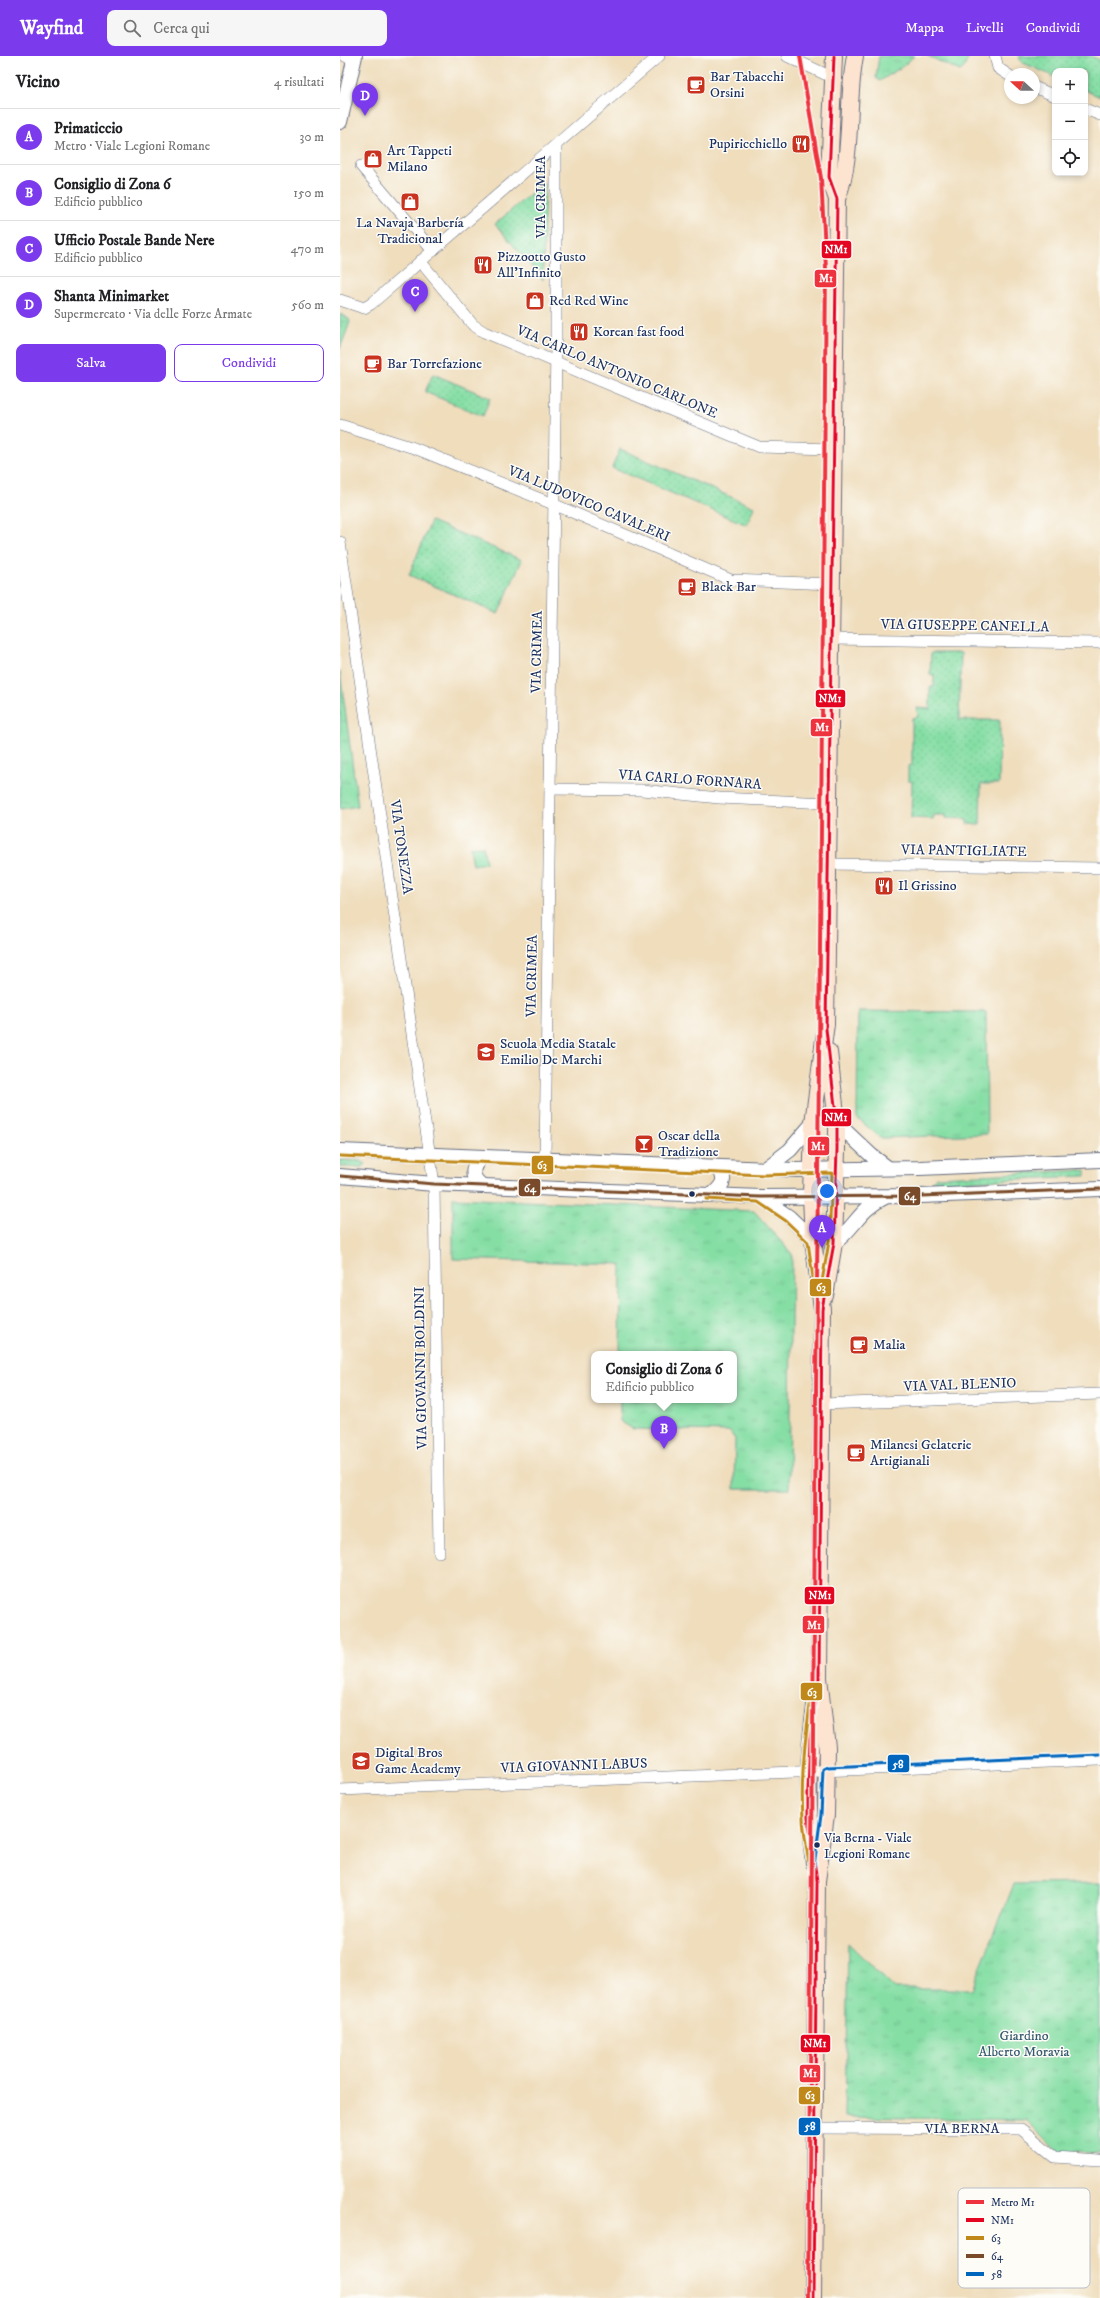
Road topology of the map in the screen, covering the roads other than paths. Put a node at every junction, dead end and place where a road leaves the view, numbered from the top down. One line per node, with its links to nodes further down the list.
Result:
1 (659, 56): 14 (street)
2 (787, 56): 8 (street)
3 (834, 56): 8 (main road)
4 (855, 56): 16 (main road)
5 (995, 56): 7 (street)
6 (351, 58): 13 (street)
7 (1004, 72)
8 (832, 77): 16 (main road)
9 (1040, 90): 10 (street)
10 (1052, 95)
11 (1088, 110): 12 (street)
12 (1100, 115)
13 (340, 122)
14 (556, 146): 17 (street); 20 (street, VIA CRIMEA)
15 (361, 166): 17 (street)
16 (837, 199): 22 (main road)
17 (433, 251): 18 (street)
18 (420, 261): 19 (street); 20 (street, VIA CARLO ANTONIO CARLONE)
19 (340, 300)
20 (555, 362): 22 (street, VIA CARLO ANTONIO CARLONE); 23 (street, VIA CRIMEA)
21 (340, 425): 23 (street, VIA LUDOVICO CAVALERI)
22 (833, 449): 25 (main road)
23 (553, 504): 25 (street, VIA LUDOVICO CAVALERI); 28 (street, VIA CRIMEA)
24 (340, 542): 36 (street, VIA TONEZZA)
25 (831, 584): 26 (main road)
26 (830, 639): 27 (street, VIA GIUSEPPE CANELLA); 29 (main road)
27 (1100, 643)
28 (550, 789): 29 (street, VIA CARLO FORNARA); 38 (street, VIA CRIMEA)
29 (828, 803): 30 (main road)
30 (828, 864): 31 (street, VIA PANTIGLIATE); 32 (main road)
31 (1100, 868)
32 (826, 1029): 33 (main road); 34 (main road)
33 (814, 1123): 43 (main road); 44 (street)
34 (837, 1123): 41 (main road); 42 (street)
35 (340, 1151): 36 (street)
36 (431, 1155): 37 (street); 46 (street, VIA TONEZZA)
37 (481, 1158): 38 (street); 47 (street)
38 (545, 1159): 40 (street)
39 (1100, 1160): 42 (street)
40 (718, 1168): 44 (street); 49 (street)
41 (836, 1168): 42 (street); 43 (street); 53 (main road)
42 (888, 1168)
43 (812, 1169): 44 (street); 50 (main road)
44 (764, 1170)
45 (340, 1176): 46 (street)
46 (434, 1184): 47 (street); 59 (street, VIA GIOVANNI BOLDINI)
47 (480, 1184): 49 (street)
48 (1100, 1189): 51 (street)
49 (712, 1195): 52 (street)
50 (812, 1196): 52 (street); 53 (street); 54 (main road)
51 (887, 1196): 53 (street); 55 (street)
52 (760, 1197): 54 (street)
53 (836, 1197): 55 (main road)
54 (813, 1240): 56 (main road)
55 (834, 1243): 56 (main road)
56 (822, 1309): 58 (main road)
57 (1100, 1394): 58 (street, VIA VAL BLENIO)
58 (822, 1404): 60 (main road)
59 (439, 1552)
60 (819, 1678): 62 (main road); 63 (main road)
61 (1100, 1760): 62 (street, VIA GIOVANNI LABUS)
62 (827, 1772): 63 (street, VIA GIOVANNI LABUS); 65 (main road)
63 (808, 1773): 64 (street, VIA GIOVANNI LABUS); 65 (main road)
64 (340, 1790)
65 (817, 1881): 66 (main road)
66 (815, 2128): 67 (street, VIA BERNA); 68 (main road)
67 (1100, 2160)
68 (813, 2298)

